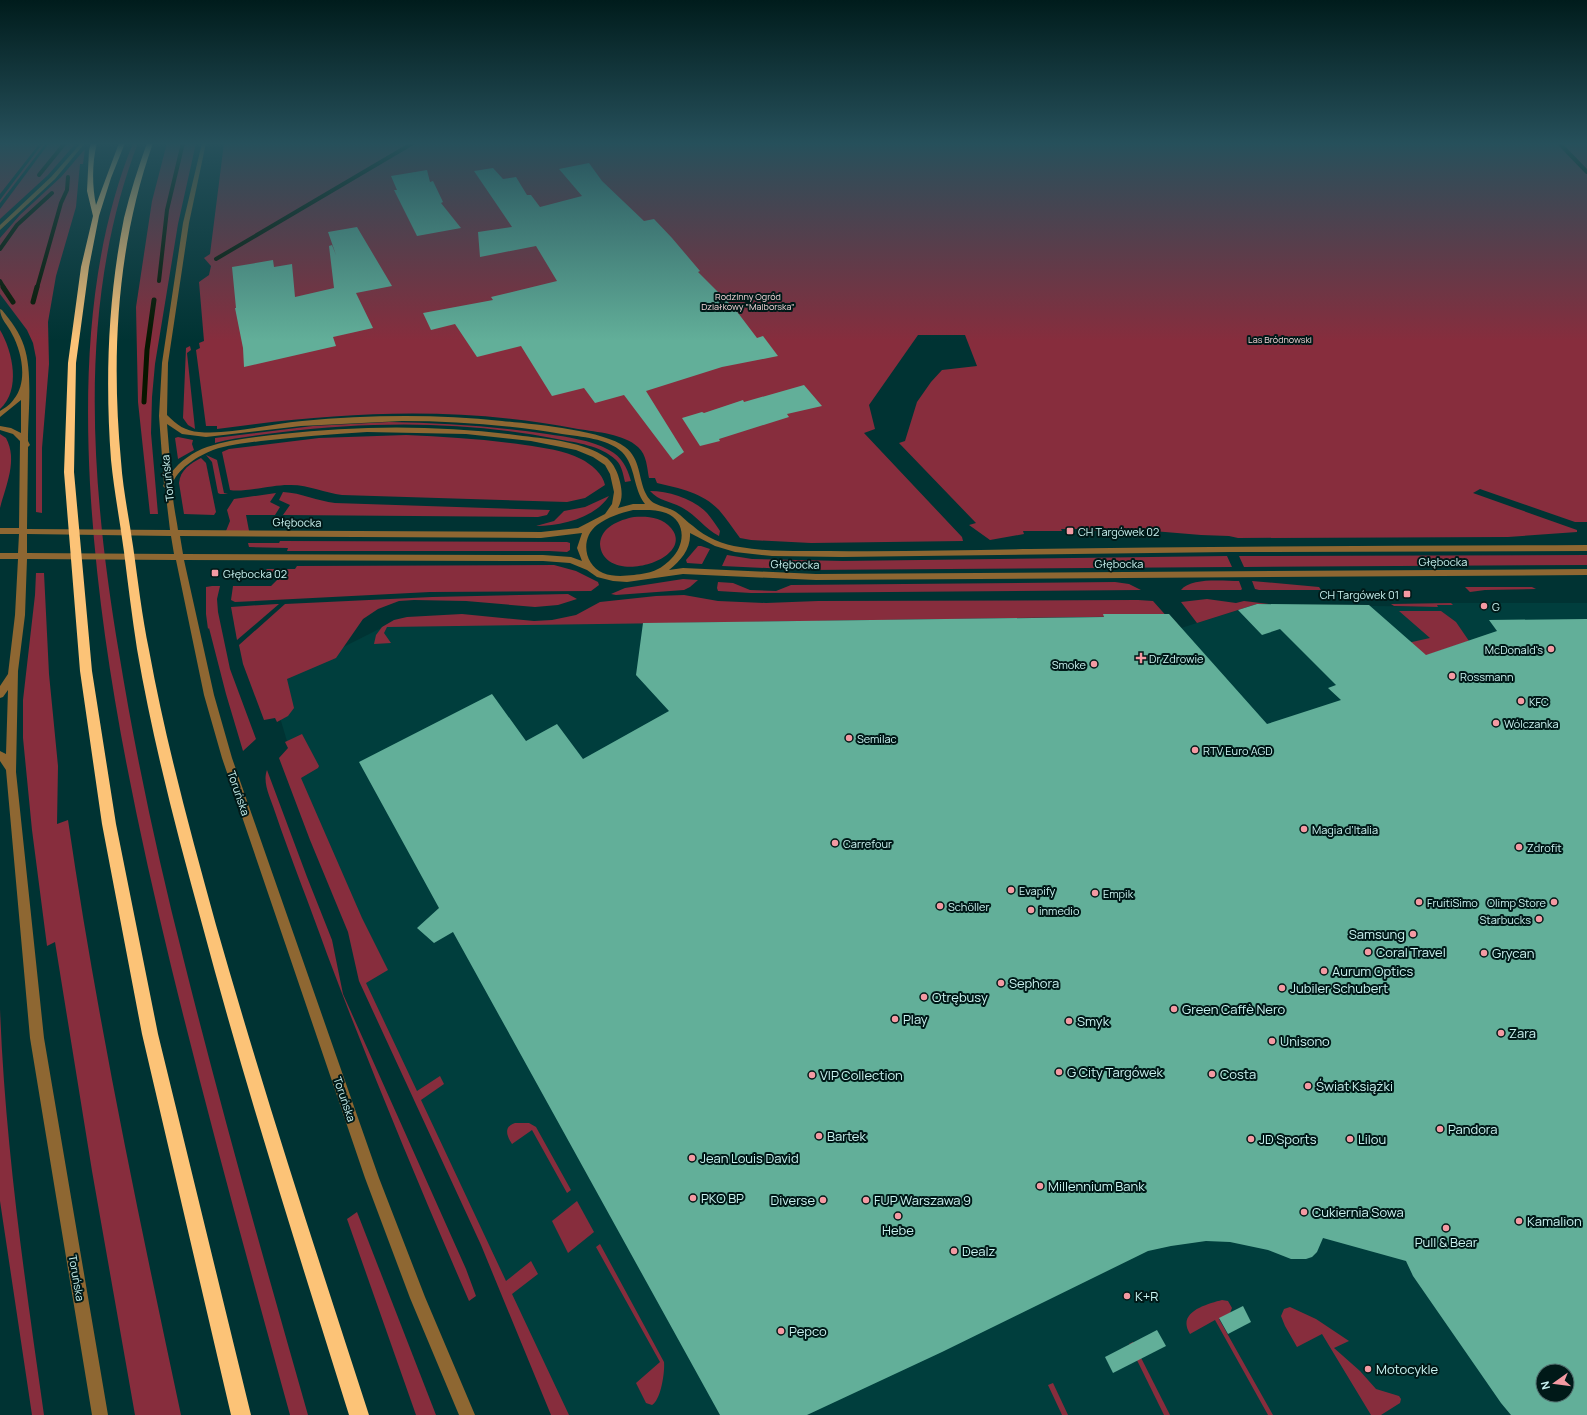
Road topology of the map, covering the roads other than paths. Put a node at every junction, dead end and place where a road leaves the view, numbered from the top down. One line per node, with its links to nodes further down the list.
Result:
1 (20, 209): 7 (street)
2 (94, 209): 6 (highway)
3 (98, 209): 6 (highway)
4 (130, 209): 31 (highway)
5 (189, 209): 11 (street, Toruńska)
6 (96, 216): 30 (highway)
7 (0, 228)
8 (0, 311): 9 (street, Toruńska)
9 (26, 383): 10 (street); 13 (street, Toruńska)
10 (0, 415)
11 (163, 416): 14 (street, Toruńska); 15 (street)
12 (0, 428): 13 (street)
13 (26, 445): 25 (street, Toruńska)
14 (167, 486): 16 (street); 32 (street, Toruńska)
15 (656, 508): 16 (street, Głębocka); 17 (street, Głębocka)
16 (609, 514): 18 (street, Głębocka)
17 (683, 523): 20 (street, Głębocka); 24 (street, Głębocka)
18 (592, 525): 19 (street, Głębocka); 22 (street, Głębocka)
19 (0, 531)
20 (1587, 548)
21 (0, 556): 22 (street, Głębocka)
22 (591, 568): 24 (street, Głębocka)
23 (1587, 572): 24 (street, Głębocka)
24 (651, 575)
25 (13, 671): 26 (street); 28 (street, Toruńska)
26 (0, 694)
27 (0, 755): 28 (street)
28 (11, 772): 29 (street, Toruńska)
29 (100, 1415)
30 (241, 1415)
31 (359, 1415)
32 (468, 1415)

